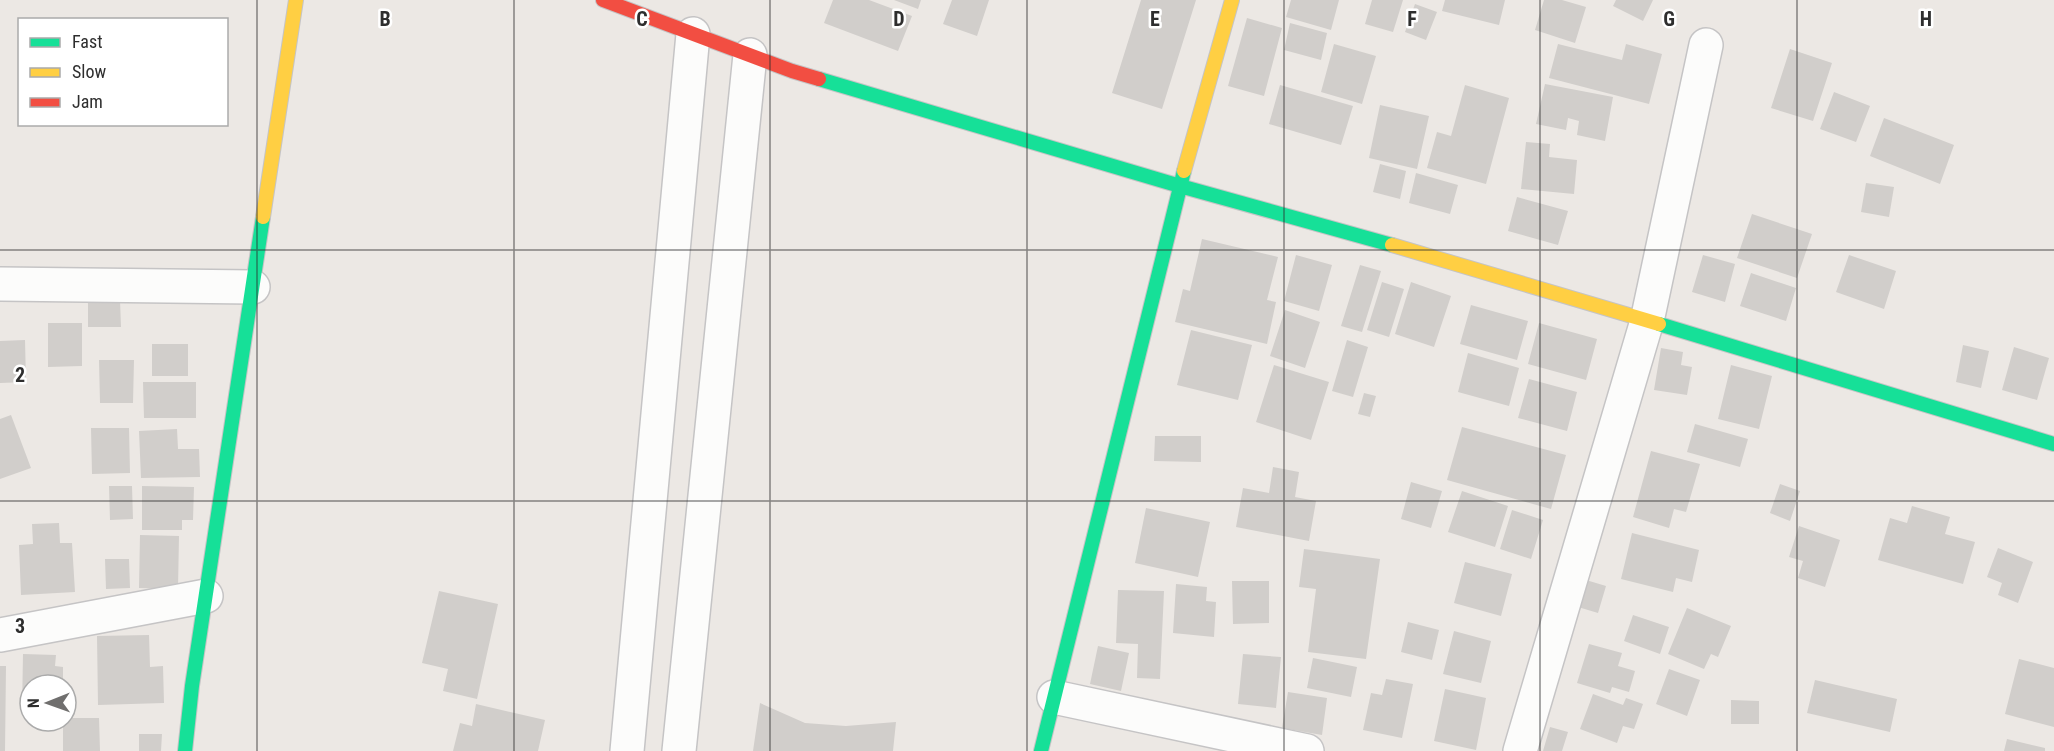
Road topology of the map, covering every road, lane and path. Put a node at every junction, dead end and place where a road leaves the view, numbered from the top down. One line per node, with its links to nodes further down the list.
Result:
1 (296, 0): 9 (main road)
2 (603, 0): 4 (main road)
3 (1232, 0): 7 (main road)
4 (693, 34): 6 (main road); 16 (street)
5 (1706, 45): 10 (street)
6 (750, 55): 7 (main road); 17 (street)
7 (1180, 186): 10 (main road); 14 (main road)
8 (0, 284): 9 (street)
9 (253, 286): 12 (main road)
10 (1647, 321): 11 (main road); 20 (street)
11 (2054, 444)
12 (206, 596): 13 (street); 15 (main road)
13 (0, 635)
14 (1054, 697): 18 (main road); 19 (street)
15 (185, 751)
16 (627, 751)
17 (680, 751)
18 (1041, 751)
19 (1307, 751)
20 (1520, 751)

